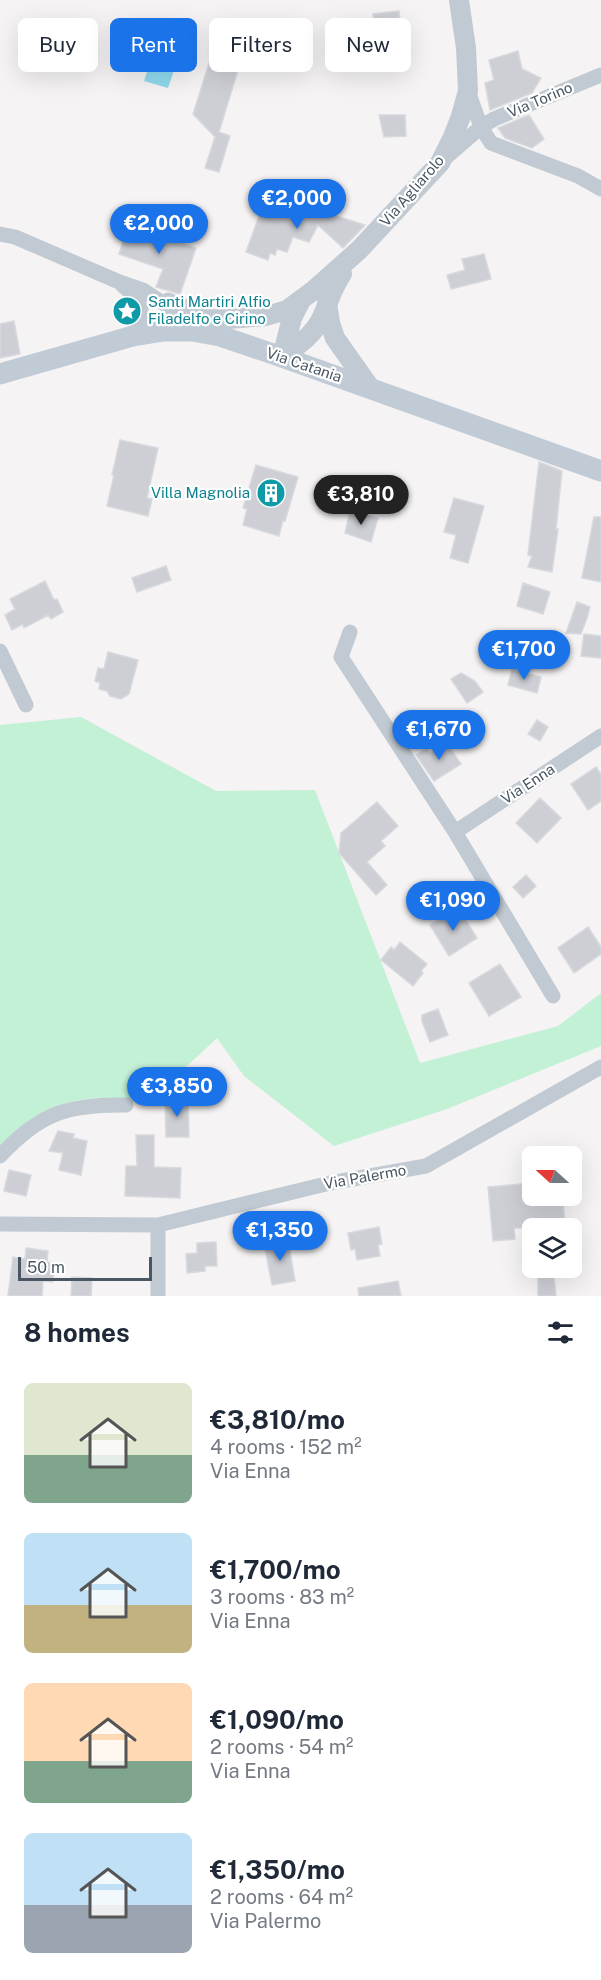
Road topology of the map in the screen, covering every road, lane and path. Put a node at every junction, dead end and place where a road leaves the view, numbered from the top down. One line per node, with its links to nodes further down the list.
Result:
1 (459, 0): 3 (street, Via Agliarolo)
2 (601, 75): 4 (street, Via Torino)
3 (468, 91): 4 (street); 5 (street, Via Agliarolo)
4 (481, 127): 5 (street, Via Torino); 6 (street)
5 (440, 163): 8 (street, Via Agliarolo)
6 (601, 189)
7 (0, 234): 9 (street)
8 (358, 250): 10 (street); 11 (street)
9 (141, 297): 12 (street); 13 (street); 14 (street); 15 (street)
10 (300, 302): 13 (street); 16 (street)
11 (327, 303): 16 (street); 18 (street)
12 (187, 320): 13 (street); 14 (street)
13 (218, 327): 14 (main road, Via Catania); 16 (main road, Via Catania)
14 (164, 331): 15 (main road, Via Catania)
15 (133, 336): 17 (main road, Via Catania)
16 (282, 357): 18 (main road, Via Catania)
17 (0, 374)
18 (371, 389): 19 (main road, Via Catania)
19 (601, 471)
20 (350, 632): 24 (street)
21 (0, 651): 22 (street)
22 (26, 705)
23 (601, 736): 24 (street, Via Enna)
24 (455, 832): 25 (street)
25 (553, 996)
26 (601, 1067): 30 (street, Via Palermo)
27 (126, 1105): 28 (street)
28 (0, 1156)
29 (0, 1224): 30 (street, Via Palermo)
30 (158, 1225): 31 (street)
31 (159, 1296)

